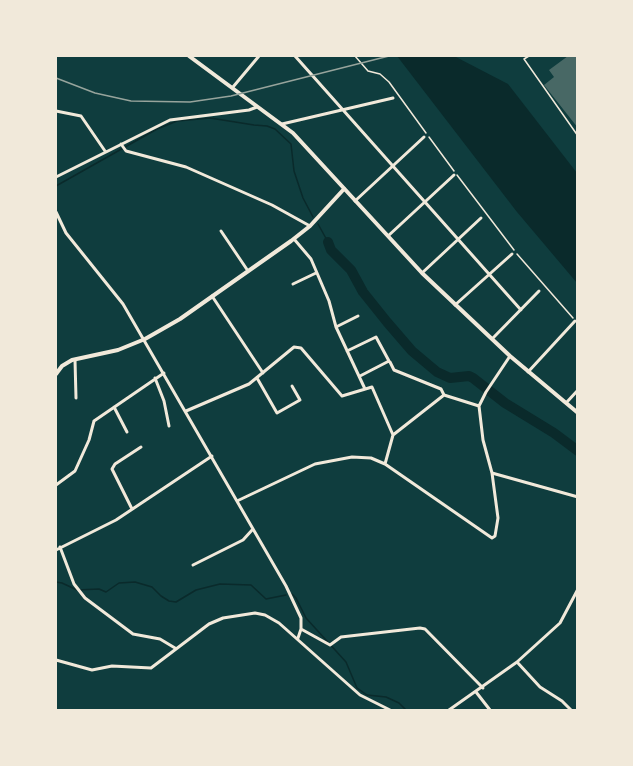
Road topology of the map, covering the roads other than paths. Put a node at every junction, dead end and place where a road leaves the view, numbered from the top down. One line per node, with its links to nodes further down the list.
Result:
1 (189, 56): 4 (main road)
2 (260, 56): 4 (street)
3 (295, 56): 7 (street)
4 (233, 87): 6 (main road)
5 (393, 98): 7 (street)
6 (259, 107): 9 (main road); 11 (street)
7 (344, 110): 9 (street); 13 (street)
8 (56, 111): 12 (street)
9 (282, 124): 16 (main road)
10 (424, 137): 13 (street)
11 (121, 144): 12 (street); 21 (street)
12 (105, 152): 15 (street)
13 (393, 166): 17 (street); 18 (street)
14 (454, 175): 18 (street)
15 (56, 177)
16 (344, 189): 17 (main road); 21 (main road)
17 (355, 201): 23 (main road)
18 (424, 202): 23 (street); 25 (street)
19 (56, 212): 39 (street)
20 (481, 218): 25 (street)
21 (310, 226): 24 (main road)
22 (221, 231): 27 (street)
23 (387, 237): 29 (main road)
24 (294, 239): 27 (main road); 28 (street)
25 (458, 240): 29 (street); 30 (street)
26 (512, 254): 30 (street)
27 (248, 271): 33 (main road)
28 (316, 273): 31 (street); 38 (street)
29 (422, 273): 34 (main road)
30 (490, 274): 34 (street); 35 (street)
31 (293, 284)
32 (540, 291): 35 (street)
33 (212, 296): 39 (main road); 47 (street)
34 (455, 305): 40 (main road)
35 (520, 310): 40 (street)
36 (358, 316): 38 (street)
37 (575, 321): 45 (street)
38 (336, 327): 41 (street)
39 (145, 339): 43 (main road); 46 (street)
40 (492, 339): 42 (main road)
41 (347, 351): 44 (street); 49 (street)
42 (510, 356): 45 (main road); 58 (street)
43 (75, 360): 48 (main road); 56 (street)
44 (389, 361): 49 (street); 55 (street)
45 (528, 372): 57 (main road)
46 (164, 373): 50 (street); 60 (street)
47 (263, 373): 51 (street); 53 (street)
48 (56, 374)
49 (360, 376): 53 (street)
50 (155, 378): 59 (street); 62 (street)
51 (257, 378): 52 (street); 60 (street)
52 (292, 386)
53 (365, 389): 64 (street)
54 (578, 390): 57 (street)
55 (444, 394): 58 (street); 64 (street)
56 (76, 398)
57 (565, 404): 61 (main road)
58 (480, 406): 68 (street)
59 (114, 407): 63 (street); 69 (street)
60 (186, 411): 66 (street)
61 (578, 413)
62 (169, 426)
63 (127, 432)
64 (393, 435): 67 (street)
65 (141, 447): 72 (street)
66 (212, 456): 71 (street); 72 (street)
67 (385, 464): 68 (street); 71 (street)
68 (492, 473): 70 (street)
69 (56, 485)
70 (578, 497)
71 (237, 501): 73 (street)
72 (132, 509): 74 (street)
73 (253, 529): 76 (street); 78 (street)
74 (60, 547): 75 (street); 80 (street)
75 (56, 550)
76 (193, 565)
77 (578, 589): 82 (street)
78 (301, 629): 79 (street); 83 (street)
79 (298, 638): 80 (street); 85 (street)
80 (175, 648): 81 (street)
81 (56, 660)
82 (517, 662): 83 (street); 88 (street)
83 (483, 688): 84 (street)
84 (476, 692): 86 (street); 87 (street)
85 (390, 711)
86 (449, 711)
87 (490, 711)
88 (571, 711)

